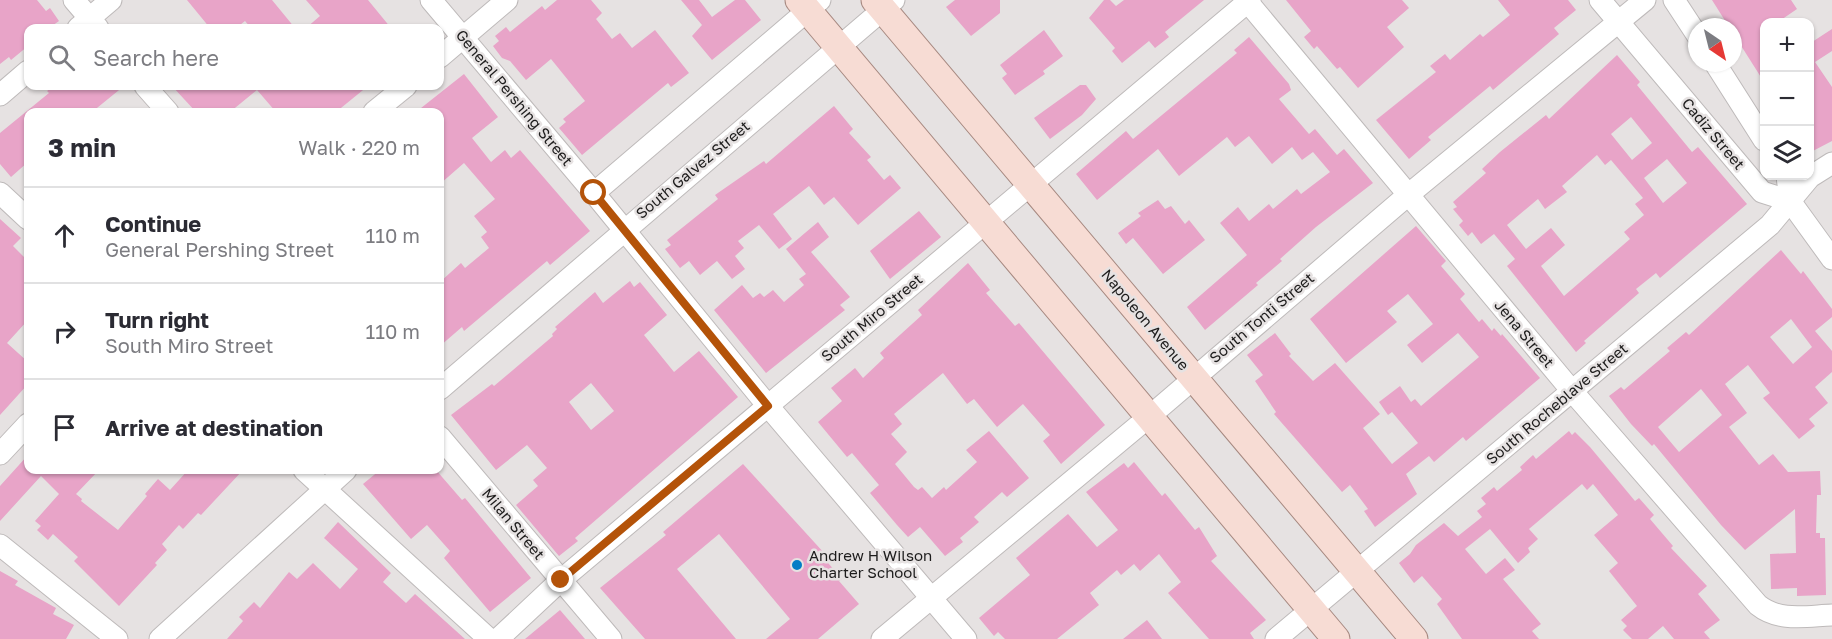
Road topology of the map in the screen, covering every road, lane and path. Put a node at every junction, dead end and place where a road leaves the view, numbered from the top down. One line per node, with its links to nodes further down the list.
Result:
1 (74, 0): 13 (street)
2 (111, 0): 14 (street)
3 (431, 0): 15 (street, General Pershing Street)
4 (507, 0): 15 (street)
5 (1600, 0): 12 (street, Cadiz Street)
6 (1645, 0): 12 (street, South Tonti Street)
7 (1674, 0): 11 (street)
8 (1248, 1): 28 (street, South Miro Street); 31 (street, Jena Street)
9 (809, 3): 16 (main road); 30 (street)
10 (884, 3): 16 (street, South Galvez Street); 28 (main road, Napoleon Avenue)
11 (1688, 21)
12 (1617, 22): 31 (street, South Tonti Street); 32 (street, Cadiz Street)
13 (87, 24)
14 (89, 24)
15 (463, 37): 17 (street); 30 (street, General Pershing Street)
16 (838, 47): 34 (main road); 35 (street, South Galvez Street)
17 (444, 54)
18 (1721, 72): 25 (street)
19 (24, 74): 22 (street)
20 (149, 90): 23 (street)
21 (401, 90): 24 (street)
22 (0, 95)
23 (164, 108)
24 (379, 108)
25 (1760, 134)
26 (1832, 163): 32 (street, South Rocheblave Street)
27 (1787, 180): 32 (street)
28 (1031, 184): 34 (street, South Miro Street); 37 (main road, Napoleon Avenue)
29 (0, 193): 33 (street)
30 (594, 193): 35 (street, General Pershing Street)
31 (1408, 195): 37 (street, South Tonti Street); 39 (street, Jena Street)
32 (1790, 201): 36 (street); 39 (street, South Rocheblave Street)
33 (24, 215)
34 (986, 222): 40 (street, South Miro Street); 41 (main road)
35 (625, 230): 38 (street, South Galvez Street); 40 (street, General Pershing Street)
36 (1832, 259)
37 (1193, 376): 41 (street, South Tonti Street); 49 (main road, Napoleon Avenue)
38 (444, 386)
39 (1572, 391): 49 (street, South Rocheblave Street); 53 (street, Jena Street)
40 (768, 406): 50 (street, South Miro Street); 51 (street, General Pershing Street)
41 (1150, 416): 51 (street, South Tonti Street); 52 (main road)
42 (24, 428): 44 (street)
43 (444, 442): 50 (street, Milan Street)
44 (0, 454)
45 (308, 474): 47 (street)
46 (341, 474): 47 (street)
47 (324, 488): 55 (street); 56 (street)
48 (0, 545): 54 (street)
49 (1357, 571): 52 (street, South Rocheblave Street); 63 (main road, Napoleon Avenue)
50 (561, 580): 57 (street, South Miro Street); 58 (street, Milan Street)
51 (931, 598): 59 (street, South Tonti Street); 60 (street, General Pershing Street)
52 (1311, 609): 61 (street, South Rocheblave Street); 62 (main road)
53 (1832, 615)
54 (117, 639)
55 (160, 639)
56 (489, 639)
57 (498, 639)
58 (611, 639)
59 (882, 639)
60 (966, 639)
61 (1276, 639)
62 (1336, 639)
63 (1414, 639)

